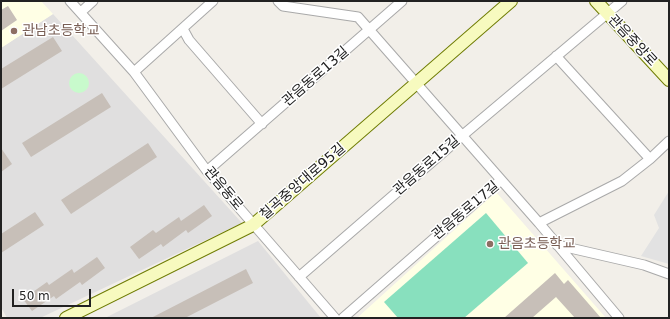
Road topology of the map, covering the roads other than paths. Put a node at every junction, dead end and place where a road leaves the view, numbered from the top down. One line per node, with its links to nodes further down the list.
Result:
1 (70, 1): 9 (street, 관음동로)
2 (93, 1): 9 (street)
3 (213, 1): 11 (street)
4 (402, 1): 12 (street, 관음동로13길)
5 (511, 1): 16 (main road, 칠곡중앙대로95길)
6 (596, 1): 10 (main road, 관음중앙로)
7 (622, 1): 10 (street, 관음동로15길)
8 (280, 4): 12 (street)
9 (80, 12): 14 (street, 관음동로)
10 (607, 14): 13 (street, 관음동로15길); 15 (main road, 관음중앙로)
11 (183, 29): 14 (street); 17 (street)
12 (370, 29): 16 (street); 17 (street, 관음동로13길)
13 (556, 56): 18 (street, 관음동로15길); 20 (street)
14 (134, 72): 21 (street, 관음동로)
15 (669, 80)
16 (417, 84): 18 (street); 24 (main road, 칠곡중앙대로95길)
17 (262, 124): 21 (street, 관음동로13길)
18 (462, 135): 22 (street); 27 (street, 관음동로15길)
19 (669, 141): 20 (street)
20 (650, 159): 23 (street)
21 (207, 171): 24 (street, 관음동로)
22 (501, 180): 23 (street, 관음동로17길); 30 (street, 관음동로17길)
23 (539, 223): 25 (street, 관음동로17길)
24 (253, 225): 27 (street, 관음동로); 28 (main road, 칠곡중앙대로95길)
25 (557, 244): 26 (street); 31 (street, 관음동로17길)
26 (669, 274)
27 (299, 277): 29 (street, 관음동로)
28 (66, 318)
29 (335, 318)
30 (343, 318)
31 (619, 318)

